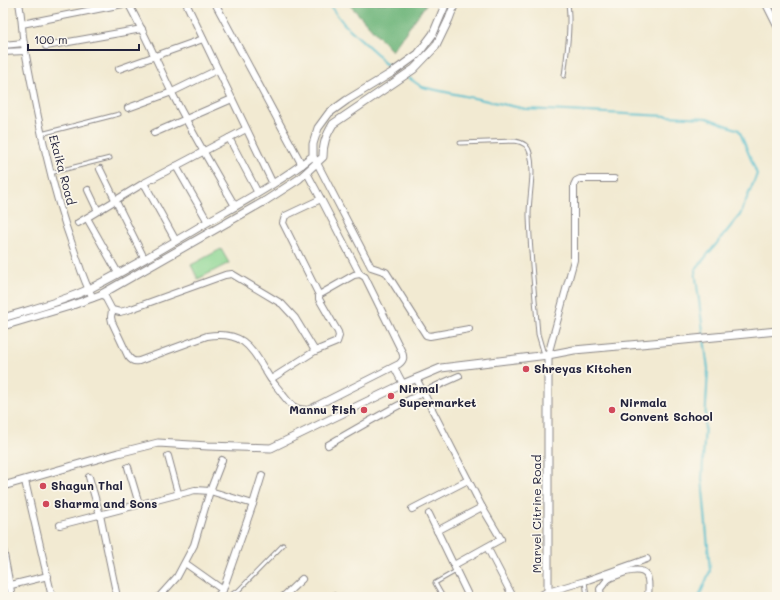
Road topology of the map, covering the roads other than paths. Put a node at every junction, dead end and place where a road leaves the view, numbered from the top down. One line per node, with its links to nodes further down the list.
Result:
1 (19, 3): 9 (street, Ekaika Road)
2 (128, 3): 9 (street); 11 (street)
3 (186, 3): 12 (street)
4 (215, 3): 38 (street)
5 (446, 3): 22 (street)
6 (455, 3): 23 (street)
7 (568, 3): 21 (lane)
8 (766, 3): 10 (street)
9 (22, 24): 13 (street, Ekaika Road)
10 (777, 25)
11 (142, 29): 15 (street); 18 (street)
12 (203, 39): 18 (street); 20 (street)
13 (24, 43): 14 (street); 16 (street, Ekaika Road)
14 (3, 45)
15 (46, 46)
16 (25, 50): 17 (street); 31 (street, Ekaika Road)
17 (3, 52)
18 (155, 56): 19 (street); 24 (street)
19 (119, 69)
20 (218, 70): 24 (street); 25 (street)
21 (564, 76)
22 (385, 77): 23 (street); 35 (street)
23 (393, 84): 37 (street)
24 (172, 92): 26 (street); 28 (street)
25 (232, 99): 28 (street); 29 (street)
26 (128, 108)
27 (119, 114): 31 (lane)
28 (186, 119): 30 (street); 34 (street)
29 (246, 129): 32 (street); 45 (street)
30 (154, 133)
31 (41, 134): 41 (street, Ekaika Road)
32 (228, 138): 34 (street); 47 (street)
33 (460, 143): 69 (lane)
34 (203, 152): 39 (street); 50 (street)
35 (313, 156): 37 (street); 38 (street)
36 (110, 158): 41 (lane)
37 (317, 163): 42 (street); 66 (street)
38 (302, 165): 45 (street)
39 (176, 166): 44 (street); 53 (street)
40 (100, 169): 49 (street)
41 (50, 173): 59 (street, Ekaika Road)
42 (307, 173): 48 (street); 60 (street)
43 (614, 179): 69 (street)
44 (144, 183): 49 (street); 55 (street)
45 (273, 184): 47 (street)
46 (88, 190): 51 (street)
47 (258, 193): 50 (street)
48 (322, 199): 58 (street); 61 (street)
49 (114, 200): 51 (street); 56 (street)
50 (235, 206): 53 (street)
51 (98, 211): 52 (street)
52 (87, 218): 54 (street); 57 (street)
53 (208, 222): 55 (street)
54 (78, 223)
55 (176, 240): 56 (street)
56 (144, 258): 57 (street)
57 (118, 274): 59 (street)
58 (360, 274): 61 (street); 70 (street)
59 (88, 289): 62 (street, Ekaika Road); 64 (street)
60 (103, 293): 62 (street); 63 (street)
61 (318, 295): 68 (street)
62 (93, 298): 65 (street)
63 (112, 310): 68 (street); 73 (street)
64 (3, 318)
65 (3, 326)
66 (469, 329)
67 (777, 330): 69 (street)
68 (315, 351): 73 (street)
69 (548, 354): 72 (street); 107 (street, Marvel Citrine Road)
70 (394, 367): 73 (street); 74 (street)
71 (459, 376): 75 (street)
72 (416, 378): 74 (street); 75 (street)
73 (271, 379)
74 (403, 384): 83 (street)
75 (423, 392): 76 (street); 82 (street)
76 (328, 445)
77 (168, 456): 86 (street)
78 (222, 460): 85 (street)
79 (128, 466): 87 (street)
80 (262, 475): 88 (street)
81 (89, 477): 92 (street)
82 (468, 480): 89 (street); 90 (street)
83 (24, 481): 84 (street); 101 (street)
84 (3, 486)
85 (210, 491): 86 (street); 88 (street); 99 (street)
86 (178, 493): 87 (street)
87 (139, 504): 92 (street)
88 (253, 504): 106 (street)
89 (482, 507): 94 (street); 96 (street)
90 (412, 508)
91 (429, 514): 94 (street)
92 (100, 515): 93 (street); 112 (street)
93 (60, 525)
94 (437, 531): 100 (street)
95 (283, 545): 108 (lane)
96 (487, 548): 100 (street); 117 (street)
97 (3, 549): 105 (street)
98 (647, 559): 102 (street)
99 (185, 563): 106 (street); 109 (street)
100 (455, 568): 115 (lane); 116 (street)
101 (48, 576): 105 (street); 111 (street)
102 (607, 577): 104 (street); 120 (street); 121 (street)
103 (302, 579): 114 (street)
104 (585, 581): 107 (street); 119 (lane)
105 (6, 586): 110 (street)
106 (223, 590): 113 (street)
107 (548, 592): 118 (street)
108 (233, 595)
109 (163, 596)
110 (12, 597)
111 (52, 597)
112 (117, 597)
113 (216, 597)
114 (283, 597)
115 (443, 597)
116 (469, 597)
117 (513, 597)
118 (538, 597)
119 (587, 597)
120 (601, 597)
121 (648, 597)

